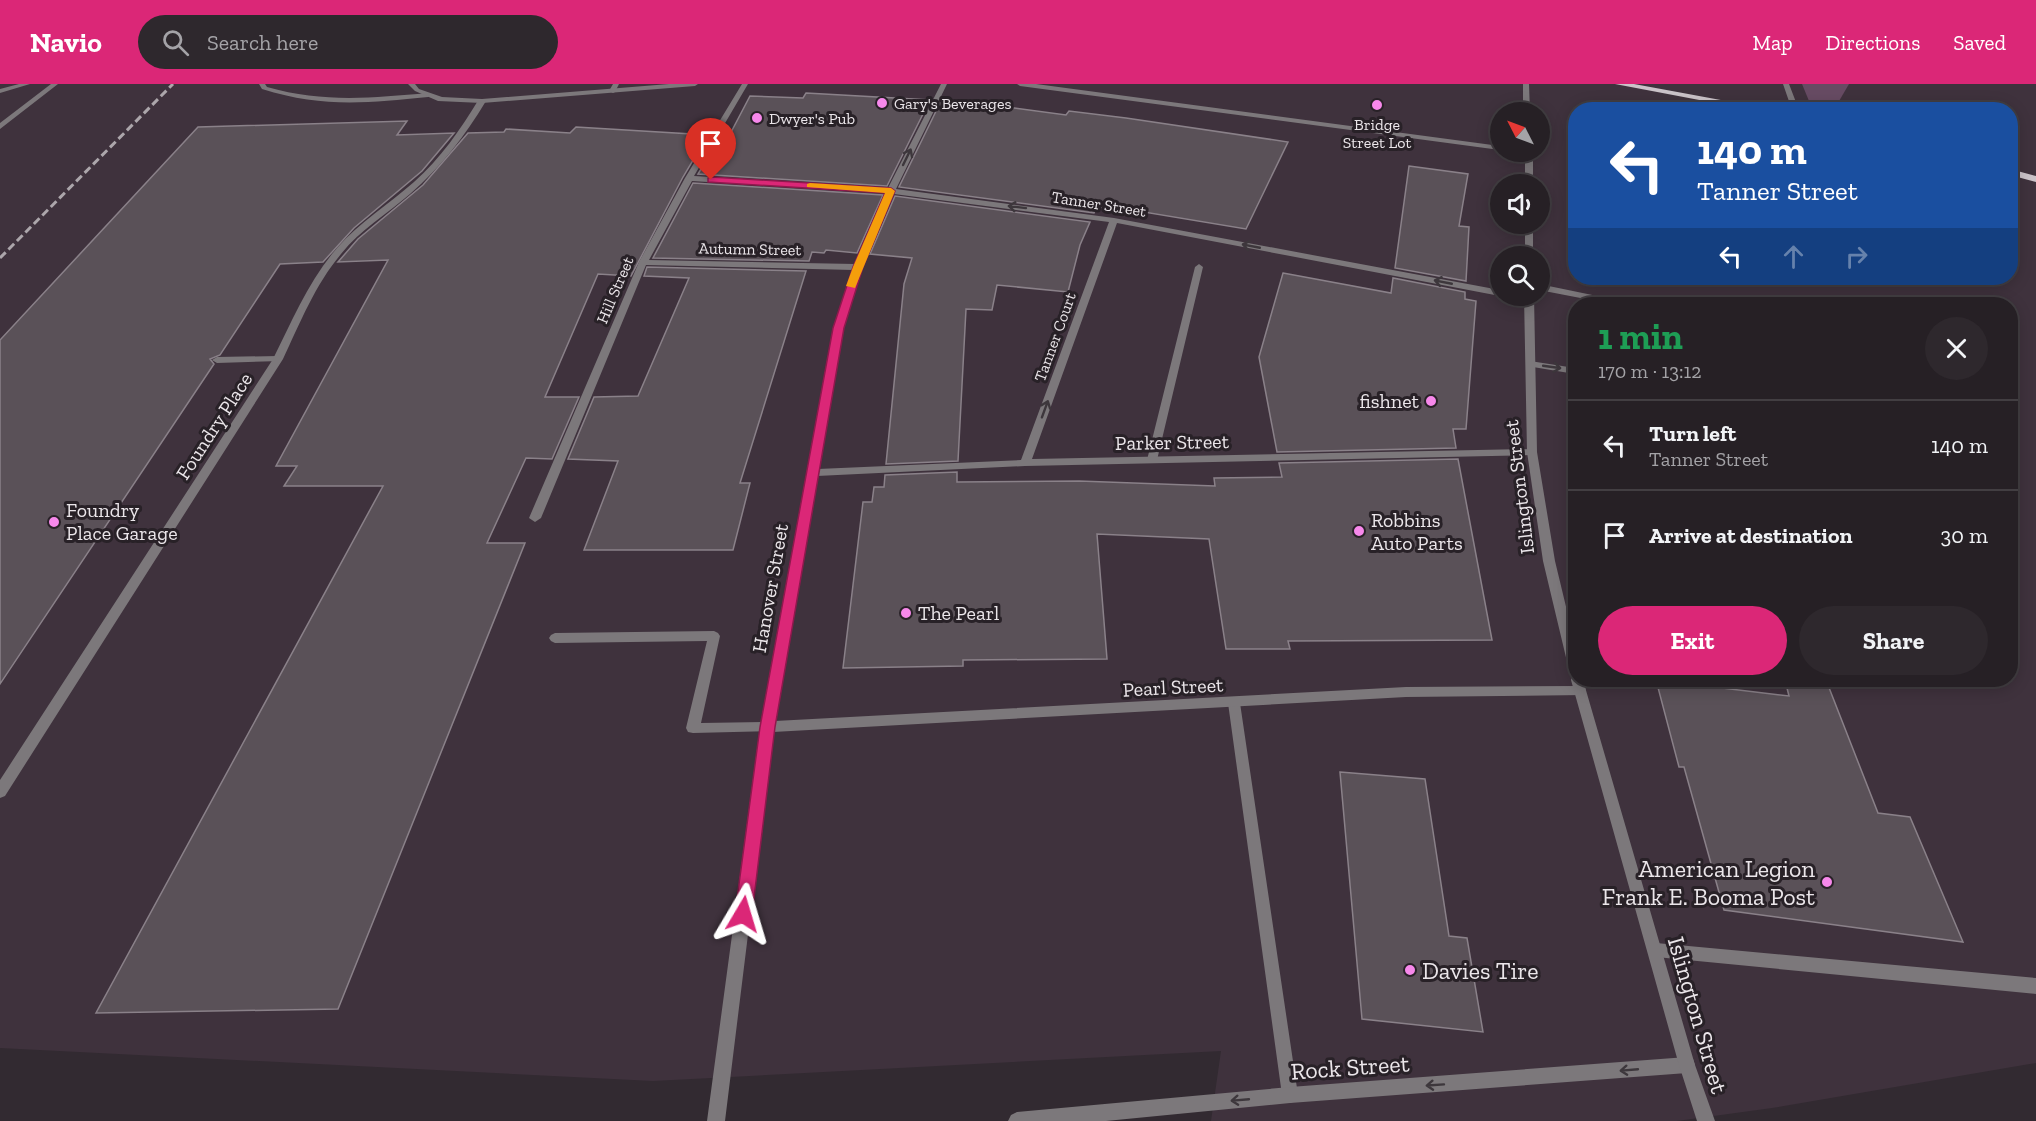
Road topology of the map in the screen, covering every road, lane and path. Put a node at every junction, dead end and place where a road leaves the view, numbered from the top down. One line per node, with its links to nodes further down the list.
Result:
1 (27, 84): 13 (street)
2 (55, 84): 19 (street)
3 (262, 84): 14 (street)
4 (695, 84): 12 (street)
5 (745, 84): 22 (street, Hill Street)
6 (944, 84): 24 (street, Hanover Street, one-way to 6)
7 (1020, 84): 20 (street)
8 (1526, 84): 16 (street)
9 (1619, 84): 17 (main road)
10 (1786, 84): 18 (street)
11 (414, 87): 14 (street)
12 (614, 87): 15 (street)
13 (0, 91)
14 (428, 95): 15 (street)
15 (482, 101): 33 (street, Foundry Place)
16 (1527, 102)
17 (1724, 102)
18 (1793, 102)
19 (0, 127)
20 (1490, 147)
21 (2018, 174): 23 (main road)
22 (689, 178): 24 (street, Tanner Street); 26 (street, Hill Street)
23 (2036, 179)
24 (891, 191): 25 (street, Tanner Street, one-way to 24); 27 (street, Hanover Street)
25 (1114, 220): 30 (street, Tanner Street, one-way to 25); 39 (street, Tanner Court, one-way to 25)
26 (643, 262): 27 (street, Autumn Street); 41 (street, Hill Street)
27 (858, 267): 40 (street, Hanover Street)
28 (1199, 267): 38 (street)
29 (1550, 289): 31 (street)
30 (1490, 291)
31 (1582, 297)
32 (1529, 306): 35 (street, Islington Street)
33 (278, 359): 34 (street); 48 (street, Foundry Place)
34 (217, 360)
35 (1530, 364): 36 (street, one-way to 36); 37 (street, Islington Street)
36 (1568, 370)
37 (1532, 452): 38 (street, Parker Street); 43 (street, Islington Street)
38 (1152, 460): 39 (street, Parker Street)
39 (1025, 464): 40 (street, Parker Street)
40 (812, 473): 47 (street, Hanover Street)
41 (535, 518)
42 (555, 638): 47 (street, Pearl Street)
43 (1568, 641)
44 (1568, 685): 46 (street, Pearl Street)
45 (1580, 687): 49 (street, Islington Street)
46 (1234, 703): 47 (street, Pearl Street); 52 (street)
47 (767, 727): 53 (street, Hanover Street)
48 (0, 792)
49 (1656, 950): 50 (street); 51 (street, Islington Street)
50 (2036, 986)
51 (1687, 1065): 52 (street, Rock Street, one-way to 52); 55 (street, Islington Street)
52 (1290, 1095): 54 (street, Rock Street, one-way to 54)
53 (716, 1121)
54 (1017, 1121)
55 (1706, 1121)

